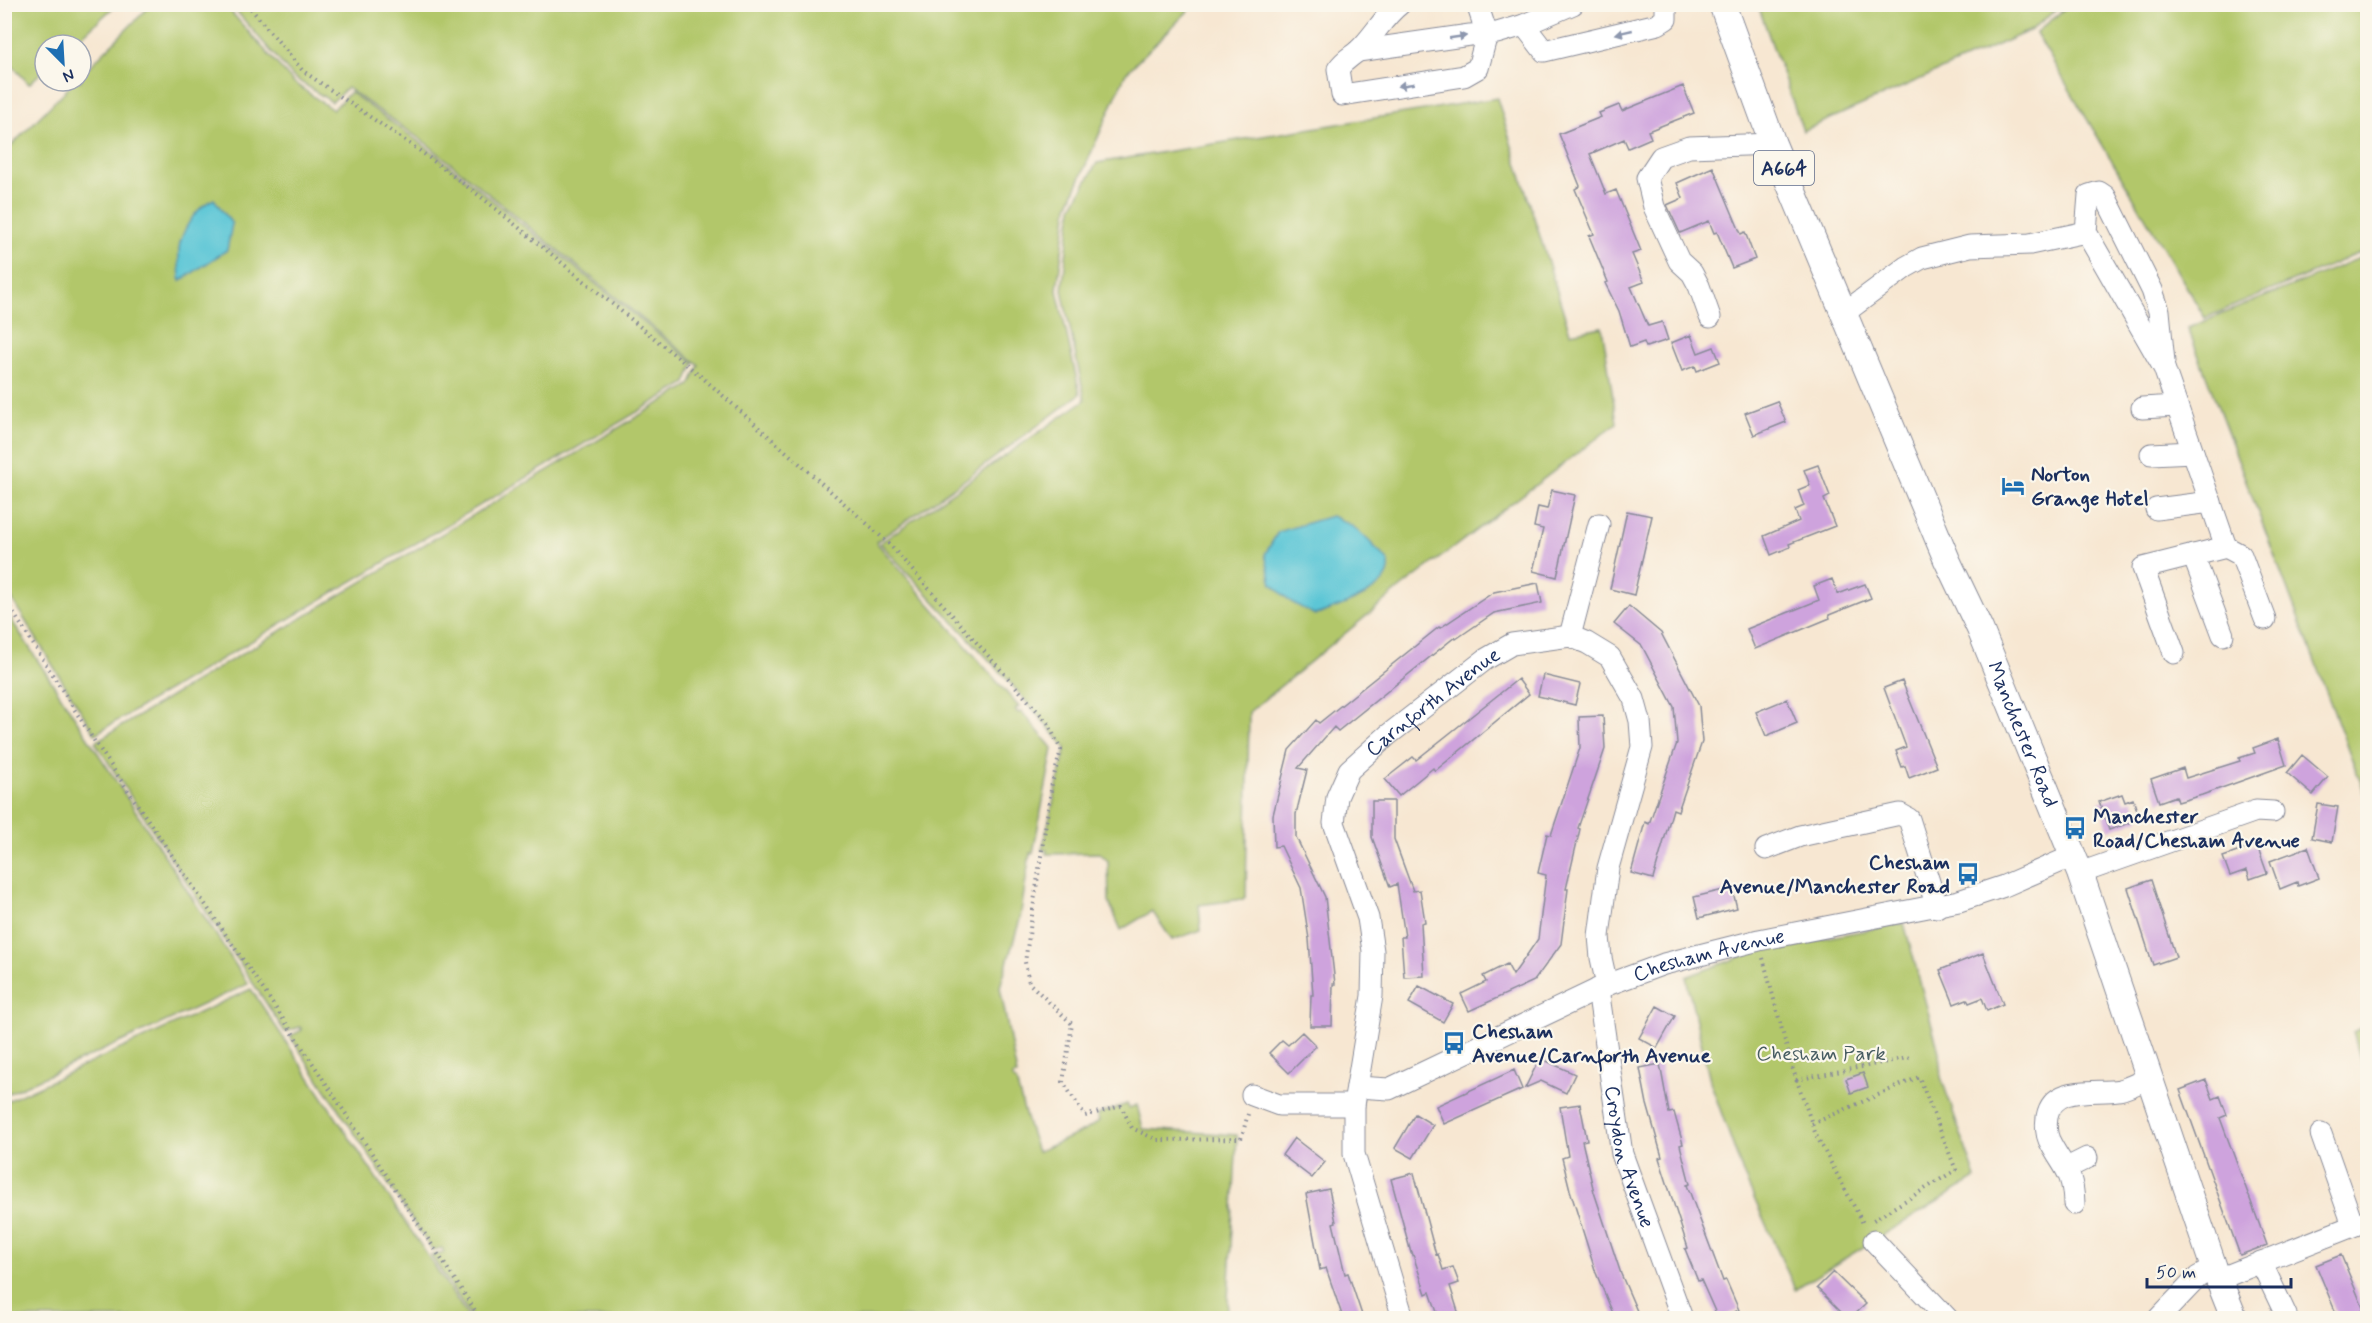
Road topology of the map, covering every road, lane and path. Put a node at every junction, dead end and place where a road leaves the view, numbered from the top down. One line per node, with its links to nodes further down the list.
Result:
1 (247, 4): 38 (path)
2 (1400, 4): 9 (street)
3 (1477, 4): 8 (street)
4 (1573, 4): 7 (street)
5 (1665, 4): 7 (street, one-way to 7)
6 (1722, 4): 10 (main road, A664)
7 (1524, 25): 8 (street)
8 (1487, 34): 9 (street, one-way to 8); 9 (street, one-way to 9)
9 (1358, 51)
10 (1773, 144): 12 (street); 13 (main road, A664)
11 (2086, 232): 13 (street); 14 (street); 14 (street)
12 (1710, 317)
13 (1847, 321): 31 (main road, Manchester Road / A664)
14 (2164, 368): 15 (street)
15 (2178, 406): 16 (street); 17 (street)
16 (2142, 408)
17 (2193, 452): 18 (street); 19 (street)
18 (2151, 454)
19 (2211, 502): 20 (street); 22 (street)
20 (2156, 509)
21 (1599, 524): 27 (street)
22 (2226, 547): 23 (street); 25 (street)
23 (2193, 555): 26 (street); 28 (street)
24 (4, 598): 50 (path)
25 (2265, 619)
26 (2223, 635)
27 (1570, 636): 34 (street); 39 (street, Carnforth Avenue)
28 (2174, 653)
29 (2273, 812): 31 (street, Chesham Avenue)
30 (1766, 849): 32 (street)
31 (2076, 864): 32 (street, Chesham Avenue); 36 (main road, Manchester Road / A664)
32 (1937, 907): 33 (street, Chesham Avenue)
33 (1759, 940): 34 (street, Chesham Avenue); 37 (path)
34 (1603, 987): 39 (street, Chesham Avenue); 52 (street, Croydon Avenue)
35 (1912, 1057): 37 (path)
36 (2149, 1078): 43 (street); 48 (main road, Manchester Road / A664)
37 (1796, 1080): 40 (path)
38 (1252, 1095): 39 (street, Chesham Avenue)
39 (1355, 1096): 51 (street, Carnforth Avenue)
40 (1812, 1124): 46 (path); 46 (path)
41 (2321, 1134): 45 (street)
42 (2087, 1158): 43 (street)
43 (2067, 1168): 44 (street)
44 (2074, 1204)
45 (2360, 1222): 47 (street)
46 (1869, 1233): 53 (street)
47 (2261, 1262): 48 (street); 49 (street)
48 (2217, 1273): 54 (street); 55 (main road, Manchester Road / A664)
49 (2286, 1315)
50 (480, 1318)
51 (1403, 1318)
52 (1682, 1318)
53 (1947, 1318)
54 (2159, 1318)
55 (2234, 1318)

